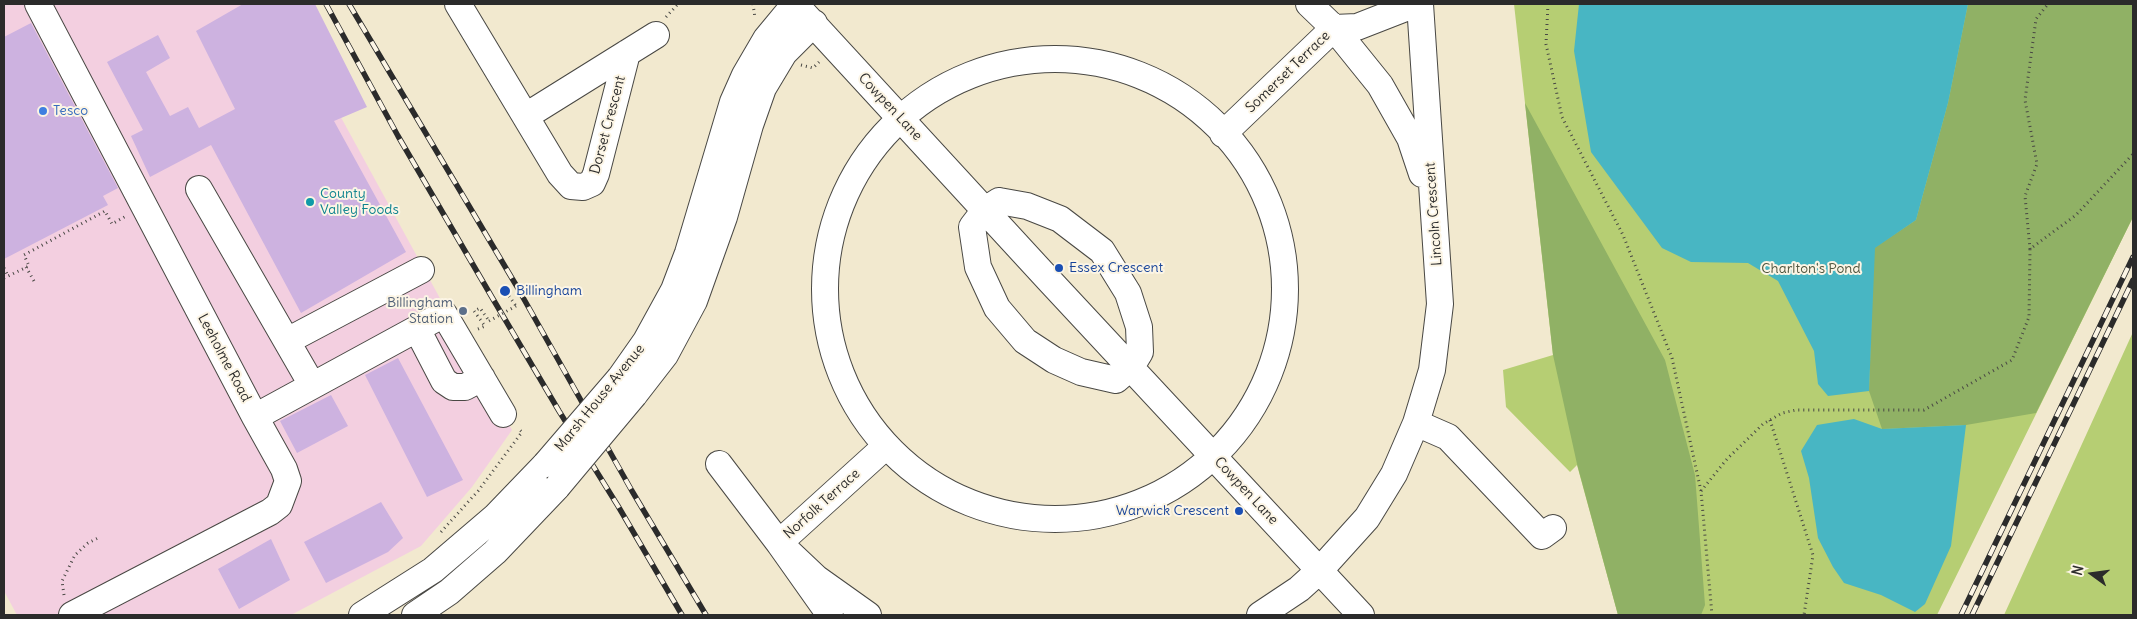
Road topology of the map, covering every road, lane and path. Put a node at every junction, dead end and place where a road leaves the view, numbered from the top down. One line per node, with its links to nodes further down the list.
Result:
1 (38, 4): 36 (street, Leeholme Road)
2 (458, 4): 13 (street, Dorset Crescent)
3 (795, 4): 9 (street, Cowpen Lane); 34 (street, Marsh House Avenue)
4 (1308, 4): 10 (street)
5 (1416, 4): 10 (street, Somerset Terrace)
6 (1420, 4): 19 (street, Lincoln Crescent)
7 (1548, 4): 44 (path)
8 (2048, 4): 21 (path)
9 (814, 23): 14 (street, Cowpen Lane); 34 (street, Marsh House Avenue)
10 (1334, 28): 15 (street, Somerset Terrace); 19 (street)
11 (656, 35): 12 (street, Dorset Crescent)
12 (627, 53): 13 (street, Dorset Crescent); 13 (street, Dorset Crescent)
13 (526, 116)
14 (899, 118): 15 (street); 18 (street, Cowpen Lane); 40 (street)
15 (1223, 134): 41 (street)
16 (2133, 154): 21 (path)
17 (199, 189): 30 (street)
18 (985, 210): 31 (street, Cowpen Lane); 31 (street); 31 (street)
19 (1434, 210): 38 (street, Lincoln Crescent)
20 (112, 224): 22 (path)
21 (2030, 249): 37 (path)
22 (26, 267): 25 (path); 26 (path)
23 (4, 268): 25 (path)
24 (420, 270): 30 (street)
25 (6, 277)
26 (34, 281)
27 (509, 296): 28 (path, bridge)
28 (485, 326)
29 (417, 329): 32 (street); 32 (street); 33 (street)
30 (287, 341): 33 (street)
31 (1131, 367): 41 (street, Cowpen Lane)
32 (482, 378): 35 (street)
33 (312, 386): 36 (street)
34 (627, 387): 43 (street, Marsh House Avenue, bridge)
35 (503, 414)
36 (255, 417): 50 (street, Leeholme Road)
37 (1770, 420): 44 (path); 58 (path)
38 (1416, 422): 45 (street); 49 (street, Lincoln Crescent)
39 (522, 432): 46 (path)
40 (886, 446): 41 (street); 48 (street, Norfolk Terrace)
41 (1212, 455): 49 (street, Cowpen Lane)
42 (719, 464): 48 (street)
43 (552, 476): 51 (street, Marsh House Avenue); 52 (street, Marsh House Avenue)
44 (1700, 491): 57 (path)
45 (1553, 528)
46 (438, 536)
47 (100, 537): 50 (path)
48 (779, 543): 53 (street, Norfolk Terrace); 54 (street)
49 (1320, 570): 55 (street); 56 (street, Cowpen Lane)
50 (68, 607)
51 (362, 615)
52 (415, 615)
53 (830, 615)
54 (868, 615)
55 (1260, 615)
56 (1361, 615)
57 (1712, 615)
58 (1804, 615)

